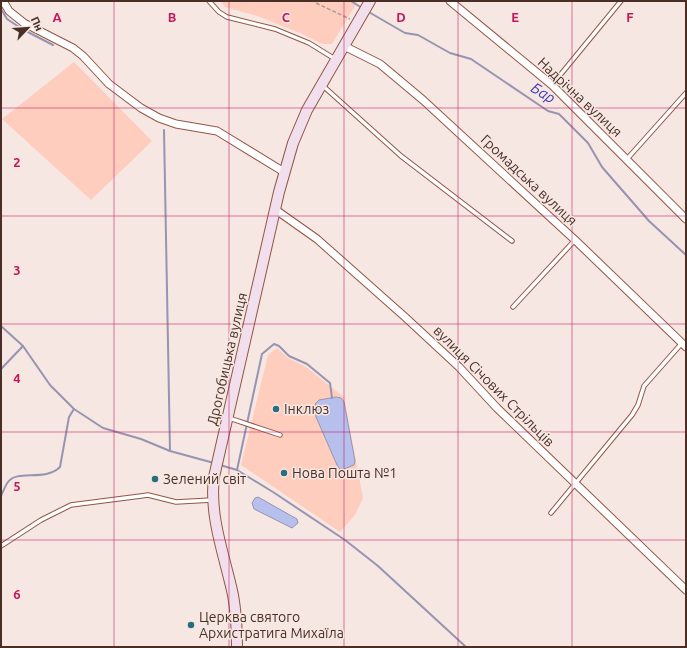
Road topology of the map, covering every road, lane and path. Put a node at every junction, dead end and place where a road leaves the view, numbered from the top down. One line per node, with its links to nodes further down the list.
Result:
1 (3, 1): 14 (street)
2 (209, 1): 9 (lane)
3 (370, 1): 7 (main road, Дрогобицька вулиця)
4 (450, 1): 11 (street, Надрічна вулиця)
5 (621, 1): 11 (lane)
6 (316, 3): 7 (path)
7 (359, 20): 8 (main road, Дрогобицька вулиця)
8 (344, 46): 9 (main road, Дрогобицька вулиця); 17 (street, Громадська вулиця)
9 (336, 59): 10 (main road, Дрогобицька вулиця)
10 (321, 84): 14 (main road, Дрогобицька вулиця); 18 (lane)
11 (552, 85): 13 (street, Надрічна вулиця)
12 (686, 93): 13 (lane)
13 (628, 159): 16 (street, Надрічна вулиця)
14 (284, 172): 15 (main road, Дрогобицька вулиця)
15 (276, 210): 21 (main road, Дрогобицька вулиця); 23 (street, вулиця Січових Стрільців)
16 (686, 219)
17 (575, 240): 19 (lane); 20 (street, Громадська вулиця)
18 (512, 241)
19 (513, 307)
20 (684, 345): 23 (lane)
21 (228, 418): 22 (lane); 24 (main road, Дрогобицька вулиця)
22 (280, 436)
23 (576, 485): 25 (lane); 27 (street, вулиця Січових Стрільців)
24 (213, 500): 26 (lane); 28 (main road, Дрогобицька вулиця)
25 (551, 513)
26 (1, 546)
27 (686, 590)
28 (237, 647)

